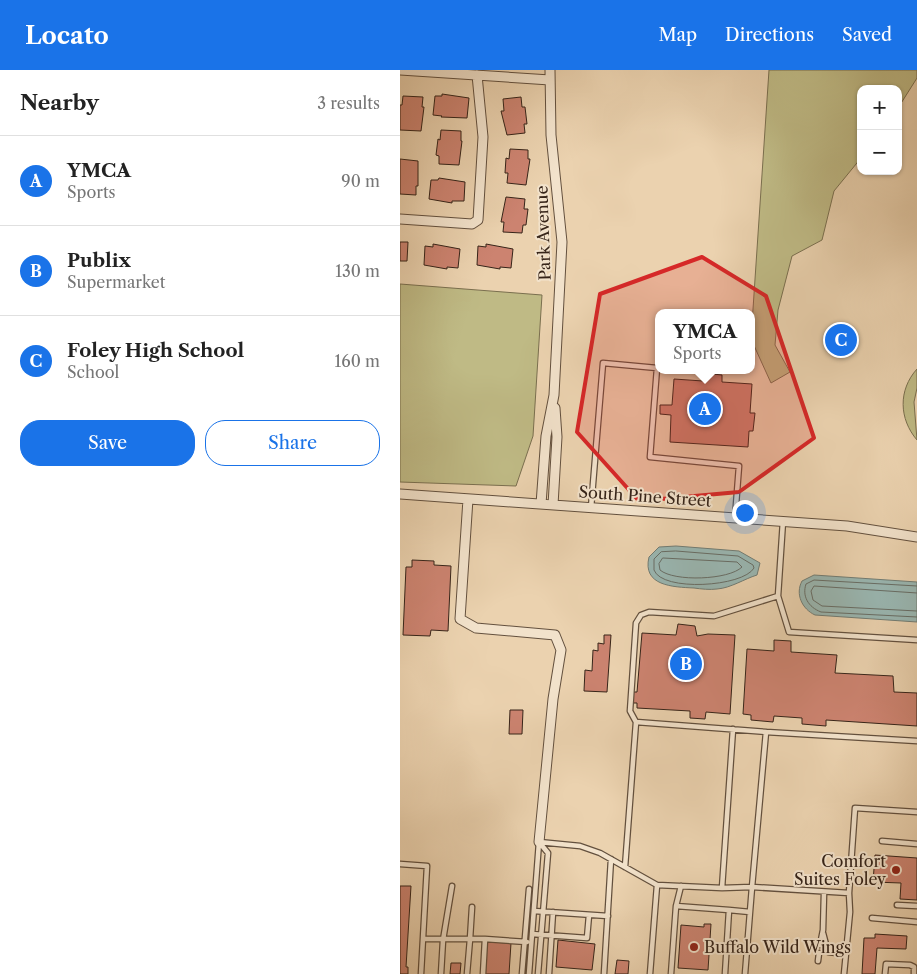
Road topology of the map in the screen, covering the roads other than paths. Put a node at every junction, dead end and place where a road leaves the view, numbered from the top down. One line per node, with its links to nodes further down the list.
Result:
1 (400, 70): 4 (street)
2 (550, 70): 5 (street, Park Avenue)
3 (509, 74): 4 (street); 5 (street)
4 (477, 75): 6 (street)
5 (550, 80): 9 (street, Park Avenue)
6 (400, 219)
7 (655, 368): 14 (lane)
8 (657, 374): 15 (lane)
9 (554, 395): 12 (street, Park Avenue); 13 (street, Park Avenue)
10 (400, 494): 11 (street, South Pine Street)
11 (468, 499): 12 (street, South Pine Street); 26 (street)
12 (541, 504): 13 (street, South Pine Street)
13 (553, 505): 14 (street, South Pine Street)
14 (591, 508): 15 (street, South Pine Street)
15 (736, 518): 16 (street, South Pine Street)
16 (783, 521): 17 (street, South Pine Street); 18 (lane)
17 (917, 537)
18 (778, 596): 19 (lane); 20 (lane)
19 (917, 640)
20 (636, 722): 21 (lane); 30 (lane)
21 (732, 729): 22 (lane); 35 (lane)
22 (766, 732): 23 (lane); 34 (lane)
23 (917, 742)
24 (917, 812): 38 (lane)
25 (882, 841): 27 (lane)
26 (539, 842): 28 (lane); 44 (lane); 45 (lane)
27 (917, 844)
28 (611, 859): 30 (lane); 49 (lane)
29 (400, 864): 56 (lane)
30 (625, 867): 31 (lane)
31 (657, 884): 33 (lane); 75 (lane)
32 (452, 886): 59 (lane)
33 (681, 886): 35 (lane); 40 (lane)
34 (752, 887): 35 (lane); 37 (lane); 47 (lane)
35 (722, 888)
36 (529, 889): 60 (lane)
37 (824, 893): 38 (lane); 52 (lane)
38 (849, 893): 64 (lane)
39 (897, 905): 41 (lane)
40 (676, 906): 43 (lane); 76 (lane)
41 (917, 906)
42 (472, 907): 57 (lane)
43 (729, 910): 47 (lane); 77 (lane)
44 (534, 911): 45 (lane); 53 (lane)
45 (543, 912): 46 (lane); 54 (lane)
46 (552, 912): 48 (lane); 55 (lane)
47 (750, 912): 78 (lane)
48 (589, 915): 49 (lane); 55 (lane)
49 (608, 916): 74 (lane)
50 (872, 918): 51 (lane)
51 (917, 922)
52 (823, 932): 62 (lane); 64 (lane)
53 (532, 934): 54 (lane); 61 (lane)
54 (541, 935): 55 (lane); 72 (lane)
55 (552, 935): 73 (lane)
56 (423, 939): 59 (lane); 66 (lane)
57 (470, 939): 58 (lane); 59 (lane); 68 (lane)
58 (485, 939): 60 (lane); 69 (lane)
59 (443, 940): 67 (lane)
60 (525, 942): 61 (lane); 70 (lane)
61 (531, 942): 71 (lane)
62 (820, 945)
63 (819, 953): 65 (lane)
64 (846, 954): 79 (lane)
65 (818, 961)
66 (421, 974)
67 (441, 974)
68 (468, 974)
69 (483, 974)
70 (522, 974)
71 (529, 974)
72 (538, 974)
73 (549, 974)
74 (604, 974)
75 (650, 974)
76 (671, 974)
77 (725, 974)
78 (745, 974)
79 (844, 974)
80 (885, 974): 81 (lane)
81 (914, 974)

